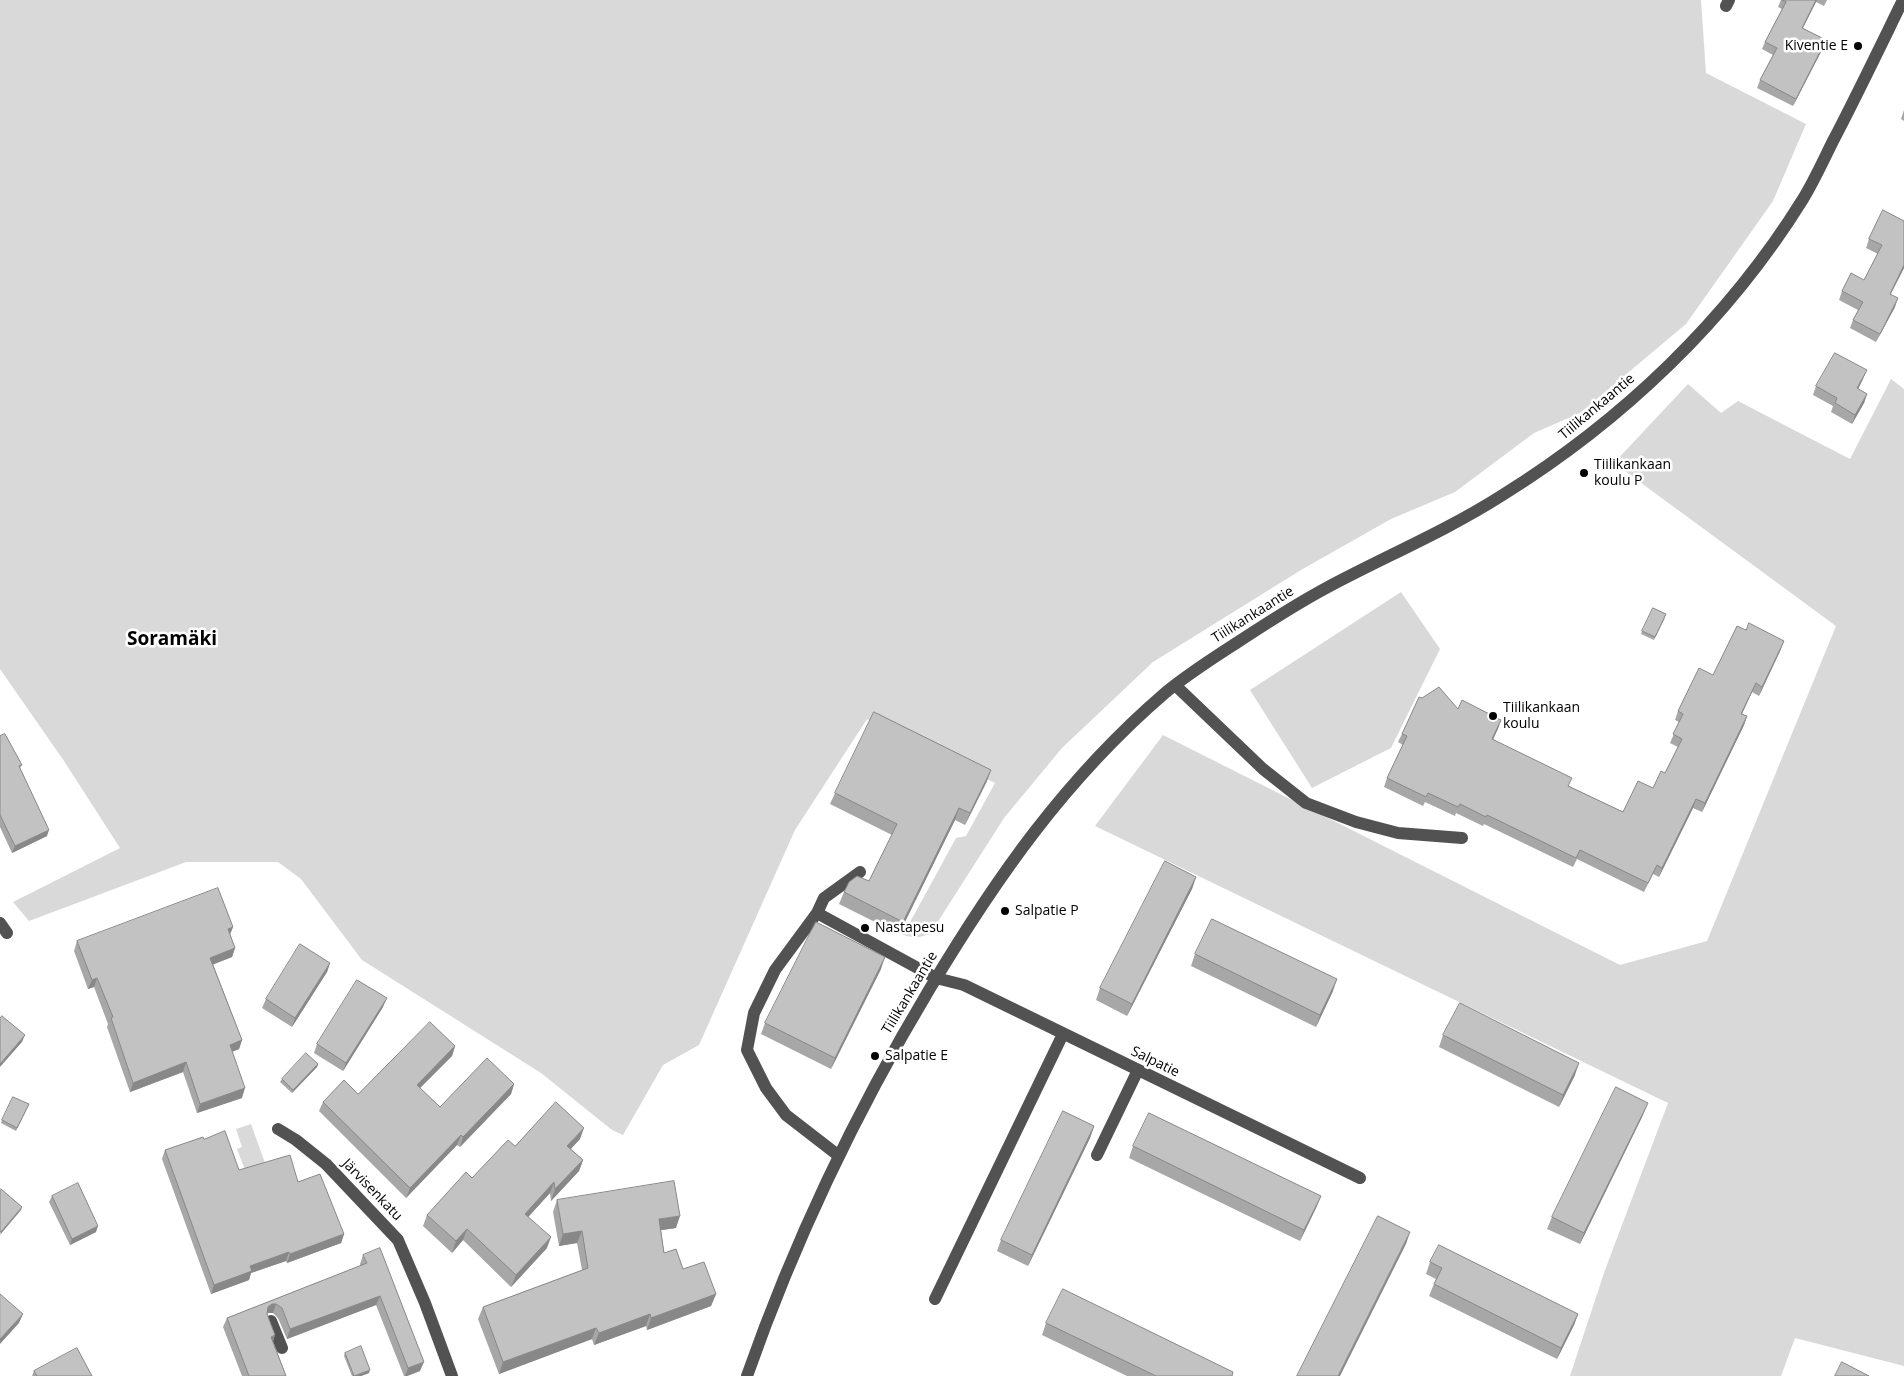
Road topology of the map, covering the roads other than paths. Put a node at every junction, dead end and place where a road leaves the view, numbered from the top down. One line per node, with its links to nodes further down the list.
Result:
1 (1904, 0): 2 (street, Tiilikankaantie)
2 (1175, 685): 3 (street); 6 (street, Tiilikankaantie)
3 (1462, 838)
4 (860, 872): 5 (street)
5 (817, 913): 6 (street, Salpatie); 11 (street)
6 (936, 978): 7 (street, Salpatie); 11 (street, Tiilikankaantie)
7 (1063, 1034): 8 (street, Salpatie); 13 (street)
8 (1138, 1070): 10 (street); 12 (street, Salpatie)
9 (278, 1128): 16 (street, Järvisenkatu)
10 (1097, 1155)
11 (839, 1156): 17 (street, Tiilikankaantie)
12 (1360, 1178)
13 (936, 1299)
14 (271, 1321): 15 (street)
15 (282, 1348)
16 (452, 1376)
17 (747, 1376)

